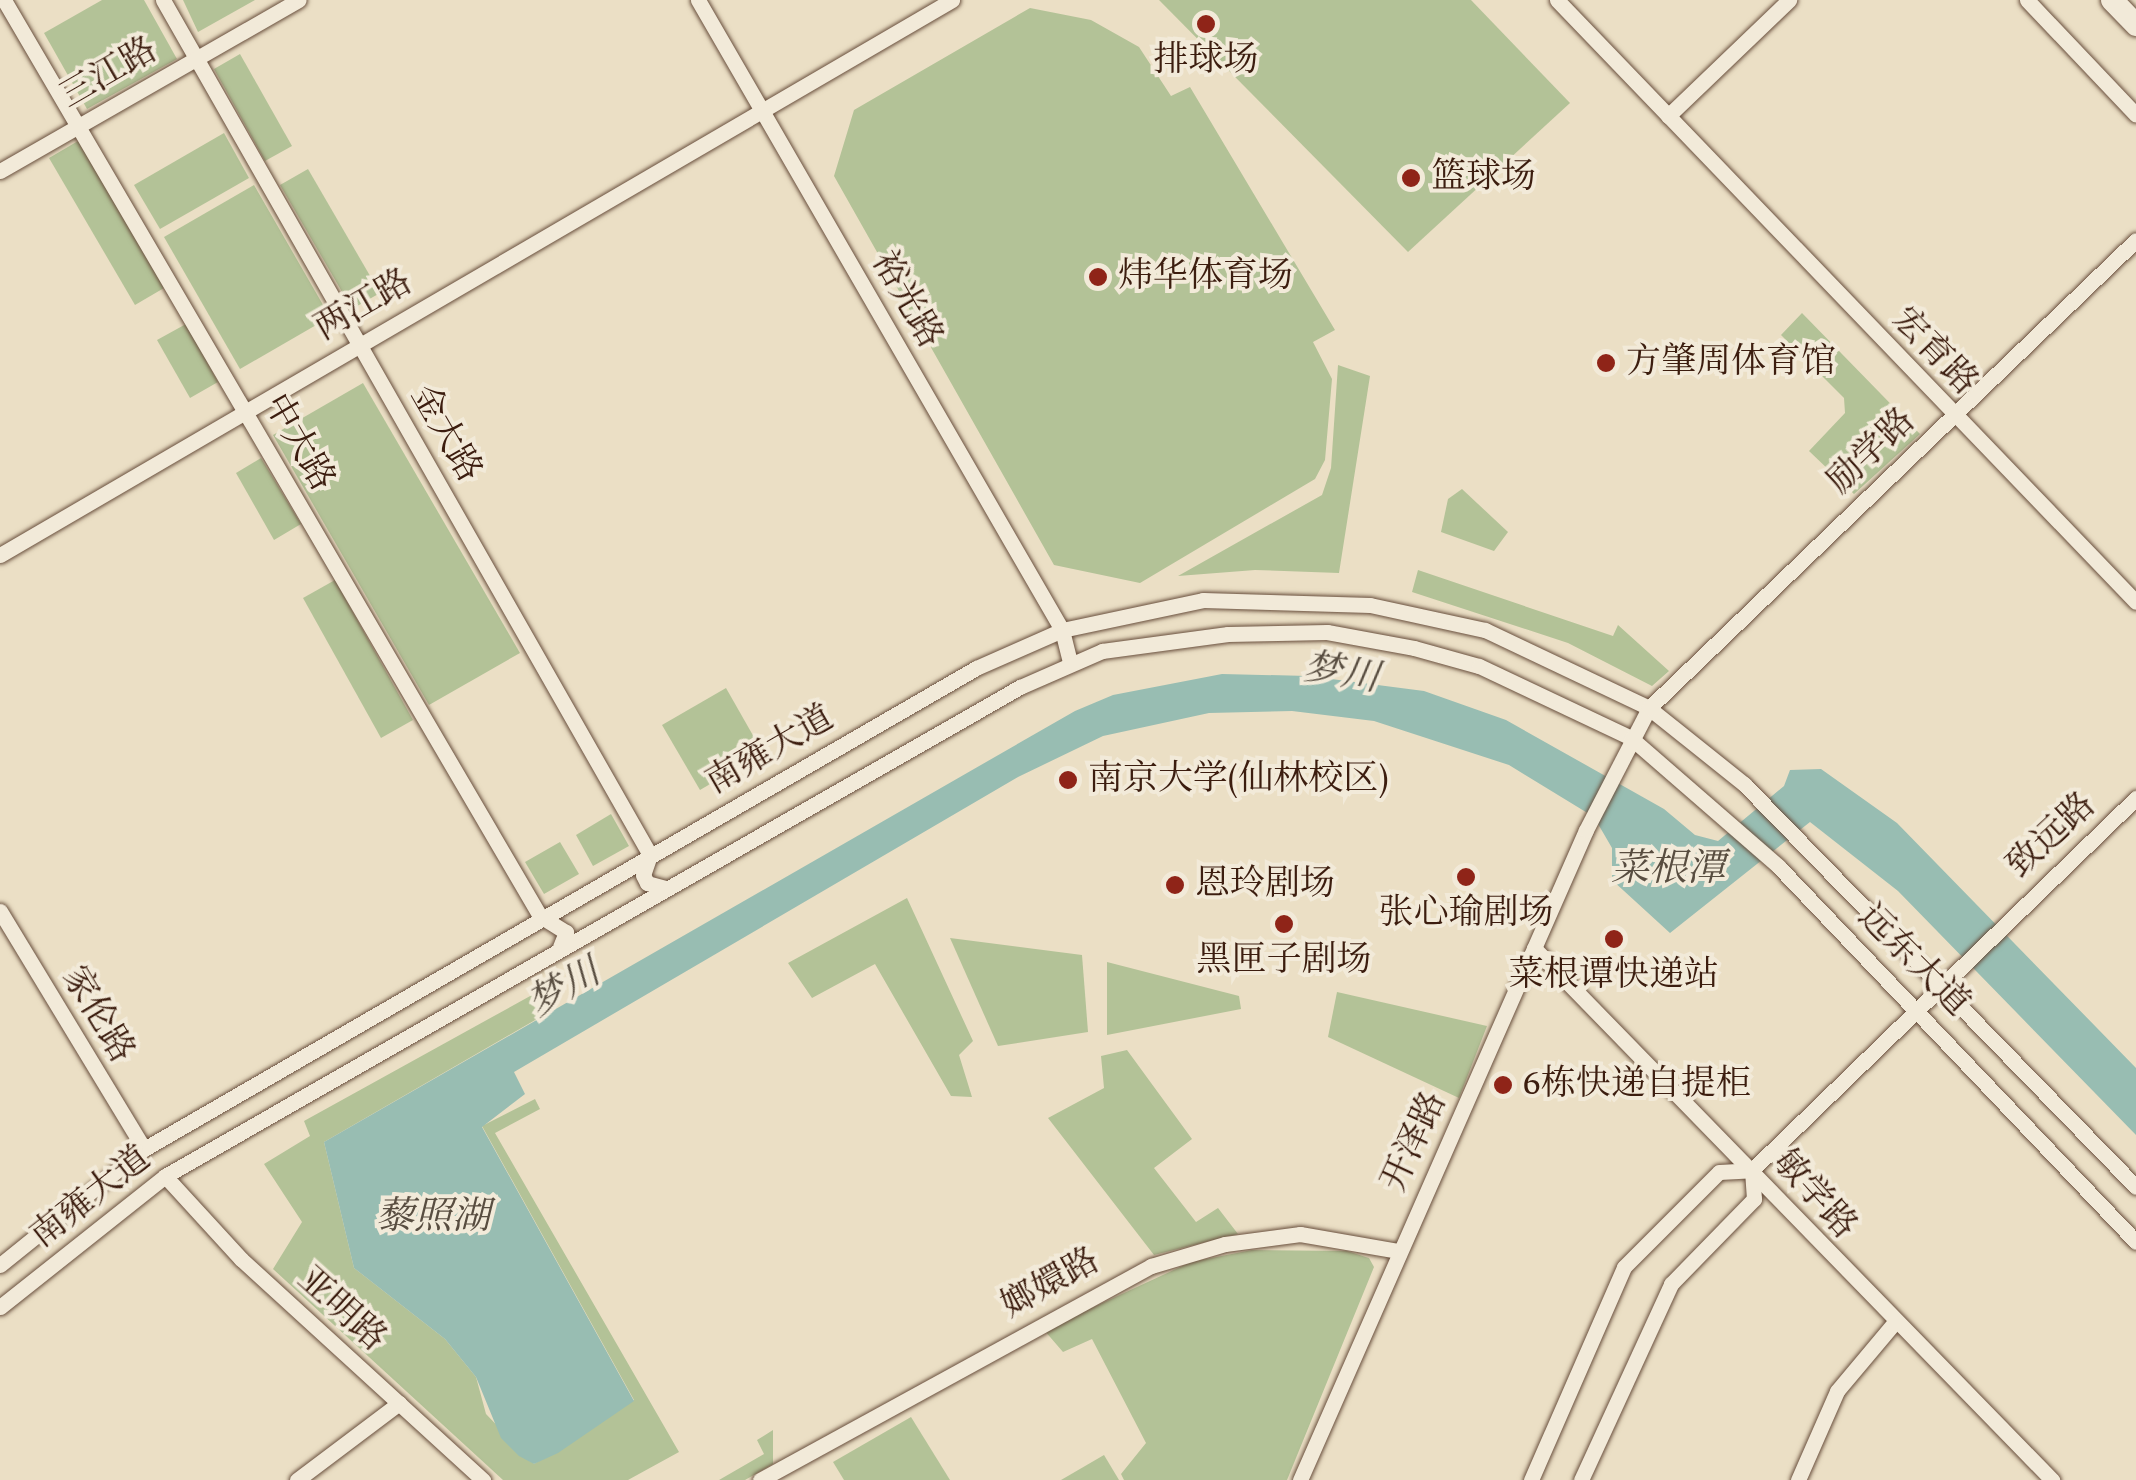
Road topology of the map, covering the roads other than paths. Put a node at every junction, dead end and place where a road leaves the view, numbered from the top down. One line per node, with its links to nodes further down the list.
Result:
1 (4, 0): 15 (street, 中大路)
2 (163, 0): 11 (street, 金大路)
3 (300, 0): 11 (street, 三江路)
4 (698, 0): 12 (street, 裕光路)
5 (952, 0): 12 (street, 两江路)
6 (1556, 0): 14 (street, 宏育路)
7 (1789, 0): 14 (street)
8 (2026, 0): 13 (street)
9 (2112, 0): 10 (main road)
10 (2136, 26)
11 (196, 59): 15 (street, 三江路); 18 (street, 金大路)
12 (760, 110): 18 (street, 两江路); 24 (street, 裕光路)
13 (2136, 115)
14 (1668, 116): 20 (street, 宏育路)
15 (78, 127): 16 (street, 三江路); 19 (street, 中大路)
16 (0, 171)
17 (2136, 240): 20 (street, 励学路)
18 (359, 344): 19 (street, 两江路); 30 (street, 金大路)
19 (244, 411): 21 (street, 两江路); 33 (street, 中大路)
20 (1954, 416): 22 (street, 宏育路); 27 (street, 励学路)
21 (0, 556)
22 (2136, 602)
23 (1370, 605): 24 (street, 南雍大道); 25 (street); 27 (street, 南雍大道)
24 (1062, 630): 26 (street, 裕光路); 30 (street, 南雍大道)
25 (1366, 638): 26 (street, 南雍大道); 28 (street, 南雍大道)
26 (1070, 663): 31 (street, 南雍大道)
27 (1649, 708): 28 (street, 励学路); 36 (street, 远东大道)
28 (1628, 743): 35 (street, 开泽路); 37 (street, 远东大道)
29 (2136, 798): 36 (street, 致远路)
30 (650, 855): 31 (street, 金大路); 33 (street, 南雍大道)
31 (666, 888): 34 (street, 南雍大道)
32 (0, 912): 38 (street, 家伦路)
33 (540, 916): 34 (street, 中大路); 38 (street, 南雍大道)
34 (560, 947): 40 (street, 南雍大道)
35 (1534, 948): 39 (street, 敏学路); 43 (street, 开泽路)
36 (1941, 984): 37 (street, 致远路); 41 (street, 远东大道)
37 (1918, 1006): 39 (street, 致远路); 42 (street, 远东大道)
38 (144, 1149): 44 (street, 南雍大道)
39 (1752, 1170): 46 (street, 敏学路); 52 (street); 53 (street)
40 (165, 1176): 45 (street, 南雍大道); 47 (street, 亚明路)
41 (2136, 1187)
42 (2136, 1242)
43 (1398, 1252): 50 (street, 嫏嬛路); 51 (street, 开泽路)
44 (0, 1265)
45 (0, 1307)
46 (1894, 1323): 54 (street); 55 (street, 敏学路)
47 (399, 1403): 48 (street); 49 (street, 亚明路)
48 (297, 1480)
49 (483, 1480)
50 (760, 1480)
51 (1300, 1480)
52 (1531, 1480)
53 (1581, 1480)
54 (1798, 1480)
55 (2052, 1480)

